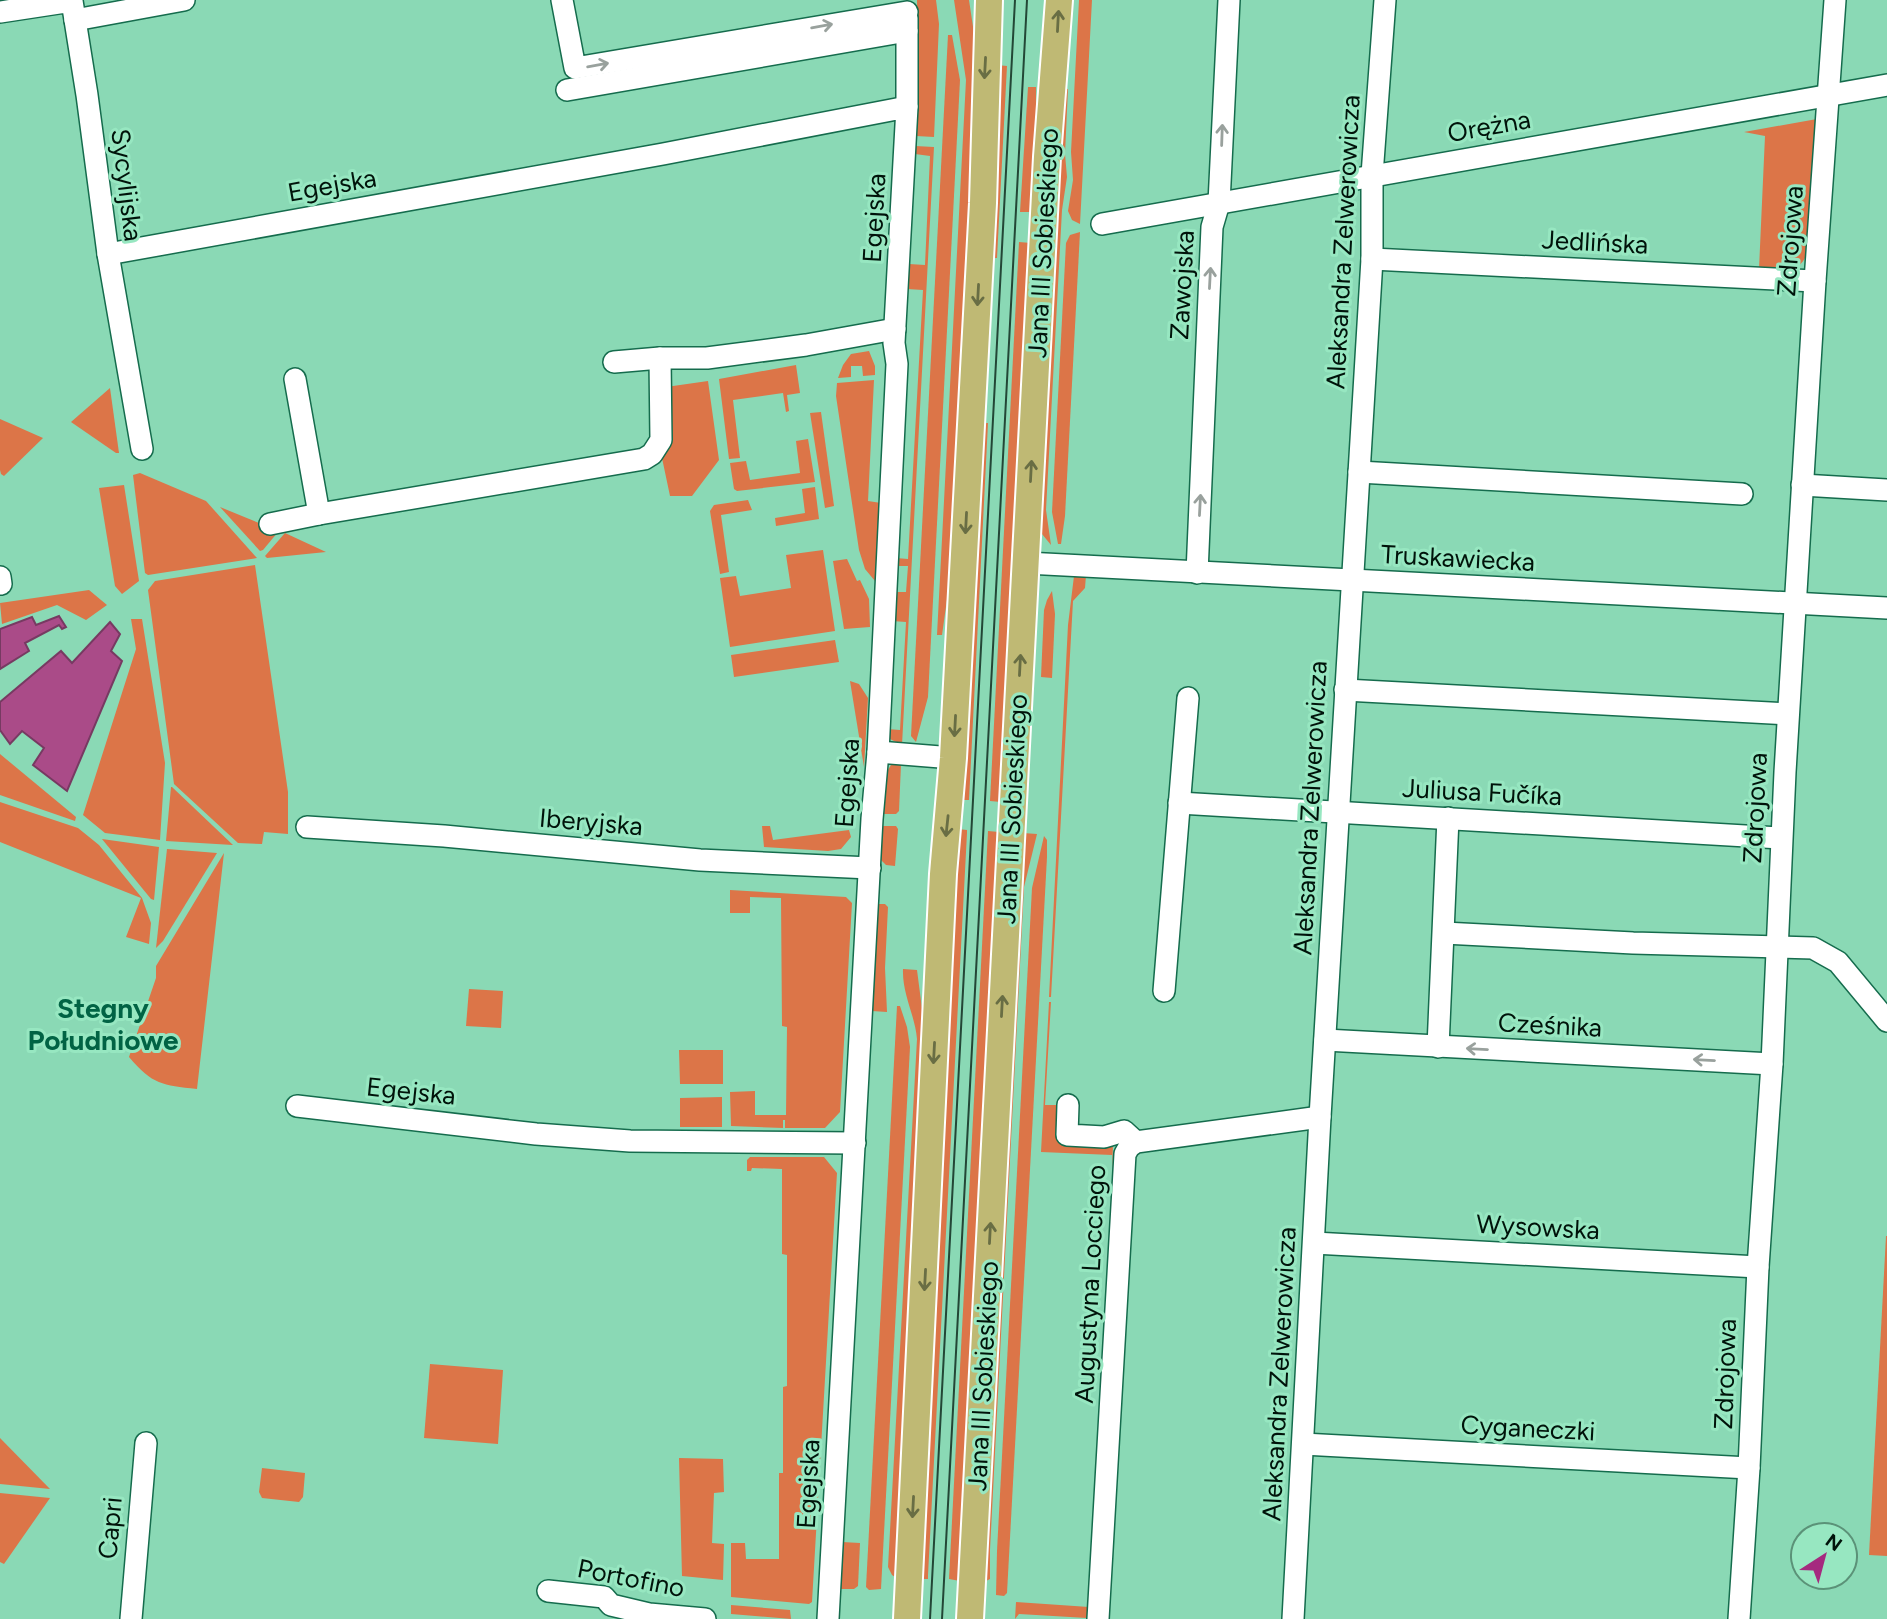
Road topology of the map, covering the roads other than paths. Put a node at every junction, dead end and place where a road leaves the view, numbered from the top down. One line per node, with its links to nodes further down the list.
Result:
1 (184, 0): 10 (street)
2 (562, 0): 9 (street, one-way to 9)
3 (989, 0): 41 (main road, one-way to 41)
4 (1059, 0): 32 (main road, Jana III Sobieskiego, one-way to 4)
5 (1229, 0): 16 (street, Zawojska, one-way to 5)
6 (1385, 0): 15 (street, Aleksandra Zelwerowicza)
7 (1835, 0): 13 (street, Zdrojowa)
8 (0, 12): 10 (street)
9 (907, 14): 12 (street); 14 (street)
10 (75, 20): 18 (street, Sycylijska)
11 (1887, 85): 13 (street, Orężna)
12 (567, 90)
13 (1829, 96): 15 (street, Orężna); 20 (street, Zdrojowa)
14 (907, 107): 18 (street, Egejska); 21 (street, Egejska)
15 (1372, 174): 16 (street, Orężna); 19 (street, Aleksandra Zelwerowicza)
16 (1219, 203): 17 (street, Orężna); 33 (street, Zawojska, one-way to 16)
17 (1102, 224)
18 (108, 254): 25 (street, Sycylijska)
19 (1372, 259): 20 (street, Jedlińska); 26 (street, Aleksandra Zelwerowicza)
20 (1815, 281): 27 (street, Zdrojowa)
21 (895, 329): 22 (street); 40 (street, Egejska)
22 (660, 358): 23 (street); 30 (street)
23 (614, 362)
24 (295, 379): 30 (street)
25 (142, 449)
26 (1359, 472): 29 (street); 34 (street, Aleksandra Zelwerowicza)
27 (1802, 485): 28 (street); 35 (street, Zdrojowa)
28 (1887, 490)
29 (1742, 494)
30 (319, 513): 31 (street)
31 (270, 524)
32 (1026, 563): 33 (street, Truskawiecka); 70 (main road, Jana III Sobieskiego, one-way to 32)
33 (1197, 573): 34 (street, Truskawiecka)
34 (1352, 581): 35 (street, Truskawiecka); 37 (street, Aleksandra Zelwerowicza)
35 (1795, 602): 36 (street, Truskawiecka); 39 (street, Zdrojowa)
36 (1887, 608)
37 (1345, 690): 39 (street); 43 (street, Aleksandra Zelwerowicza)
38 (1188, 698): 42 (street)
39 (1788, 714): 46 (street, Zdrojowa)
40 (878, 752): 41 (street); 47 (street, Egejska)
41 (953, 758): 69 (main road, one-way to 69)
42 (1179, 803): 43 (street, Juliusa Fučíka); 50 (street)
43 (1339, 813): 44 (street, Juliusa Fučíka); 52 (street, Aleksandra Zelwerowicza)
44 (1448, 818): 46 (street, Juliusa Fučíka); 48 (street)
45 (307, 827): 47 (street, Iberyjska)
46 (1781, 838): 49 (street, Zdrojowa)
47 (870, 868): 59 (street, Egejska)
48 (1444, 933): 49 (street); 53 (street)
49 (1776, 948): 51 (street); 54 (street, Zdrojowa)
50 (1164, 991)
51 (1887, 1021)
52 (1325, 1040): 53 (street, Cześnika); 57 (street, Aleksandra Zelwerowicza)
53 (1438, 1047): 54 (street, Cześnika, one-way to 53)
54 (1772, 1064): 61 (street, Zdrojowa)
55 (1068, 1105): 58 (street)
56 (297, 1106): 59 (street, Egejska)
57 (1320, 1117): 58 (street, Augustyna Locciego); 60 (street, Aleksandra Zelwerowicza)
58 (1136, 1142): 71 (street, Augustyna Locciego)
59 (855, 1143): 68 (street, Egejska)
60 (1314, 1243): 61 (street, Wysowska); 63 (street, Aleksandra Zelwerowicza)
61 (1758, 1267): 64 (street, Zdrojowa)
62 (146, 1443): 66 (street, Capri)
63 (1303, 1444): 64 (street, Cyganeczki); 72 (street, Aleksandra Zelwerowicza)
64 (1749, 1468): 73 (street, Zdrojowa)
65 (548, 1591): 67 (street, Portofino)
66 (131, 1619)
67 (705, 1619)
68 (828, 1619)
69 (907, 1619)
70 (970, 1619)
71 (1098, 1619)
72 (1293, 1619)
73 (1739, 1619)

